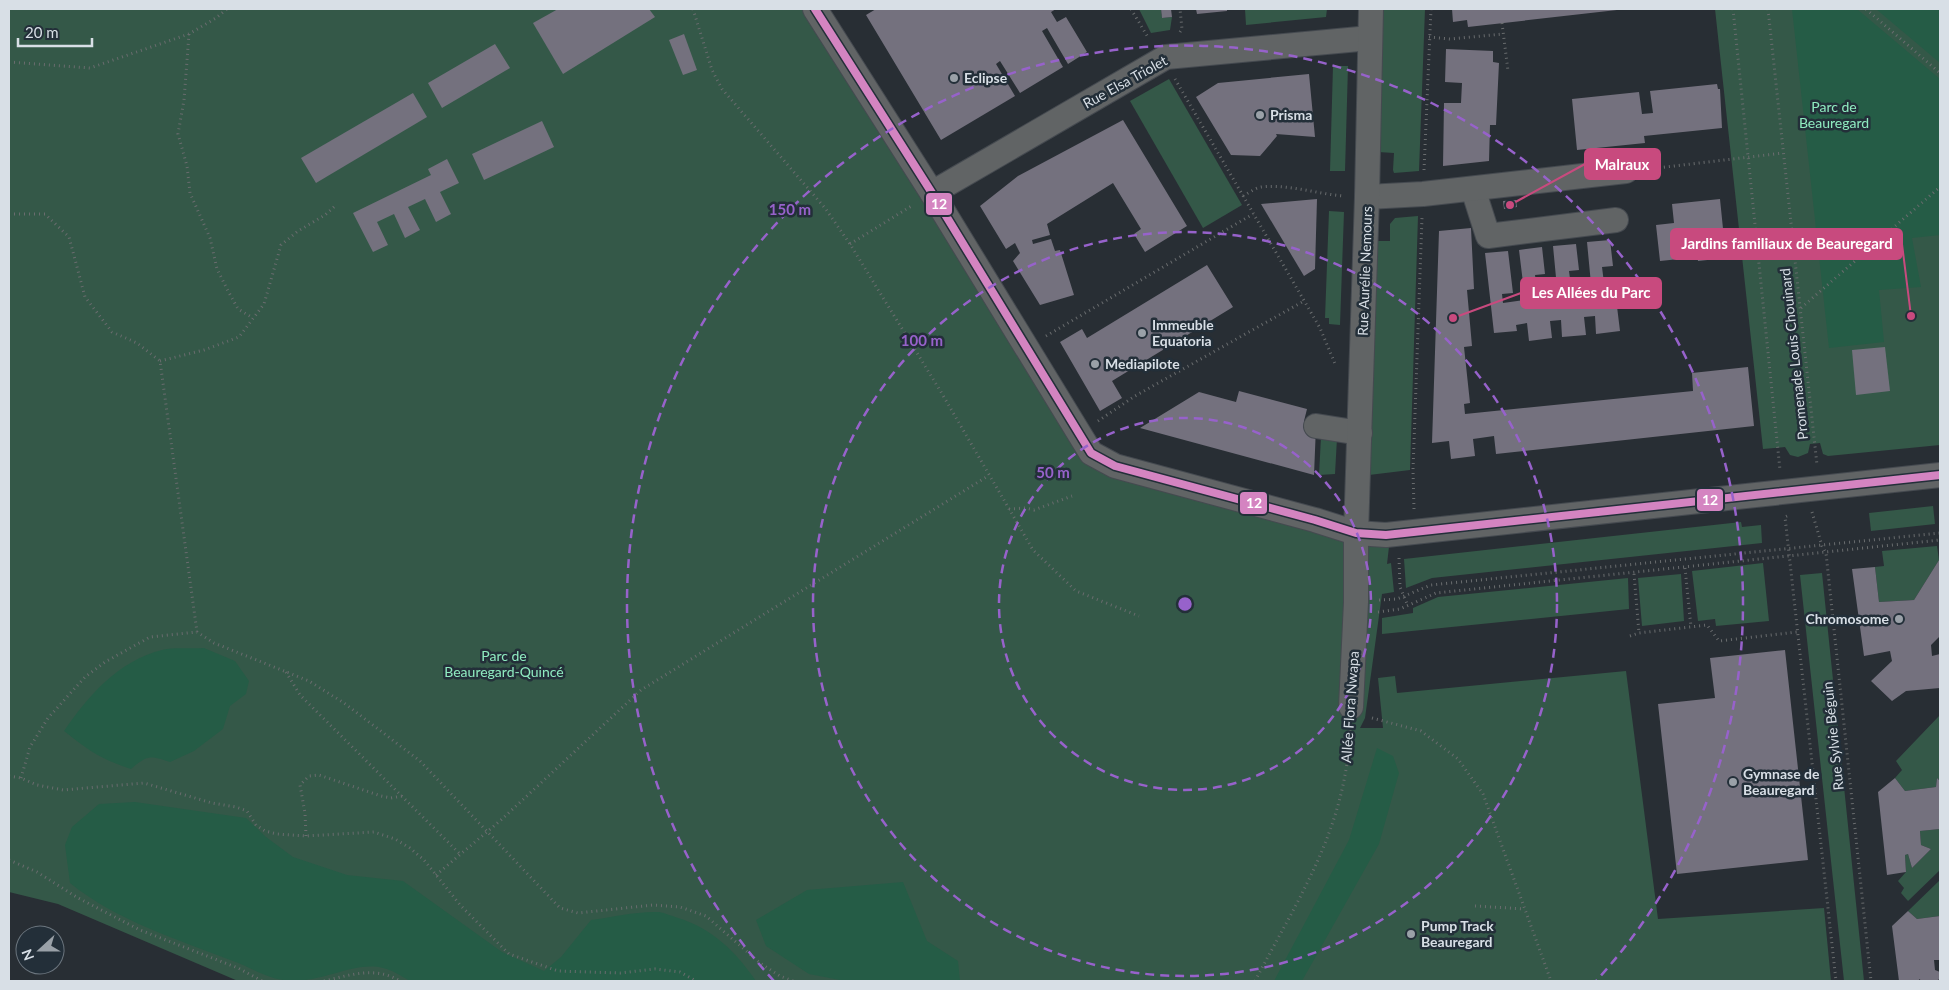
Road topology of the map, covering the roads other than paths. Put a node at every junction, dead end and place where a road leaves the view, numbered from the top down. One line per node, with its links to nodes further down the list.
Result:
1 (815, 9): 6 (street)
2 (1371, 9): 3 (street, Rue Aurélie Nemours)
3 (1370, 38): 6 (street, Rue Elsa Triolet); 7 (street, Rue Aurélie Nemours)
4 (1626, 171): 5 (street)
5 (1473, 189): 7 (street); 8 (street)
6 (932, 193): 12 (street)
7 (1367, 198): 10 (street, Rue Aurélie Nemours)
8 (1616, 220)
9 (1316, 426): 10 (street)
10 (1360, 433): 12 (street, Rue Aurélie Nemours)
11 (1940, 475): 12 (street)
12 (1356, 533): 13 (street, Allée Flora Nwapa)
13 (1350, 710)

